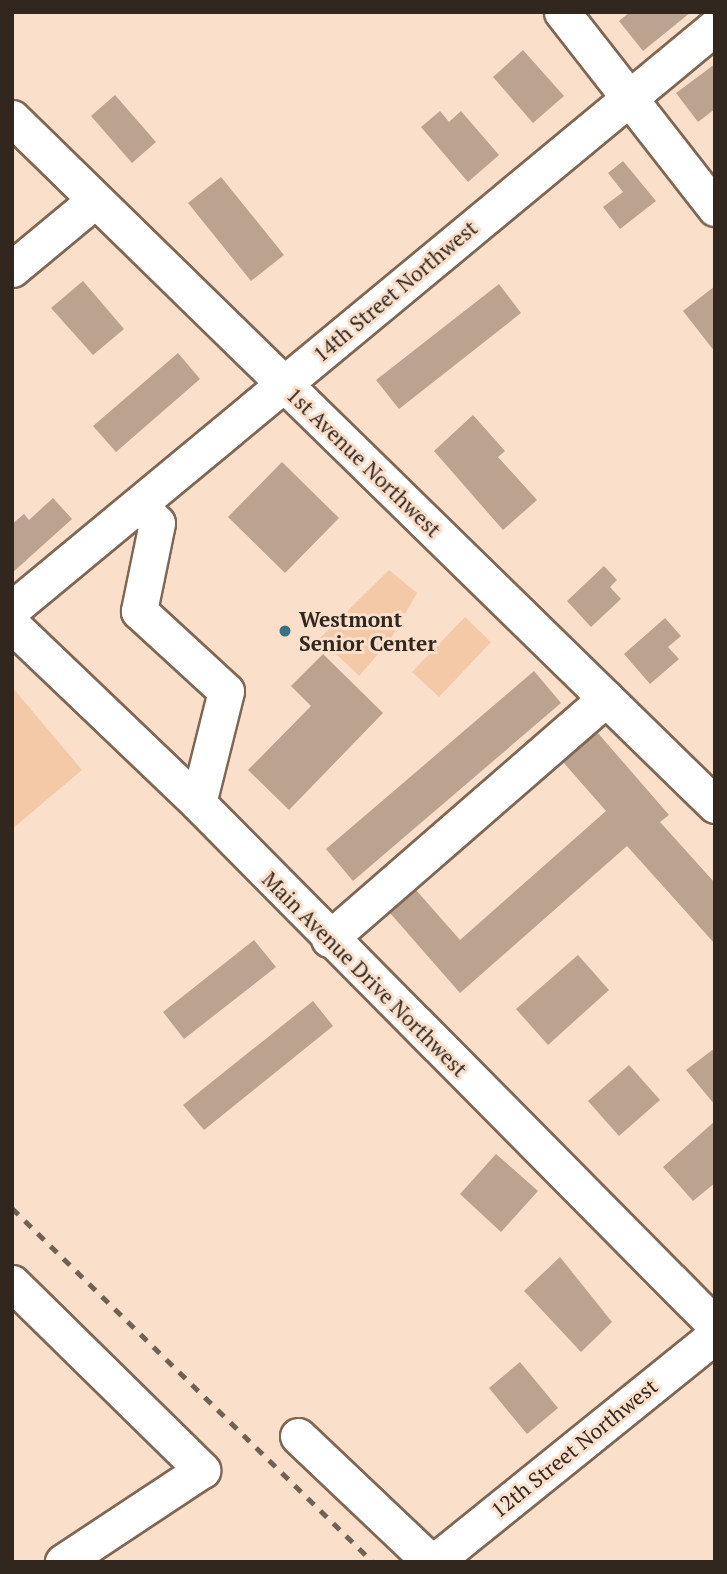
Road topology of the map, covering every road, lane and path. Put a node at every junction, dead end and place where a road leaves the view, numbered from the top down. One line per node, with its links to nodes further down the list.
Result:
1 (562, 12): 3 (street)
2 (715, 27): 3 (street, 14th Street Northwest)
3 (629, 99): 6 (street); 8 (street, 14th Street Northwest)
4 (12, 118): 5 (street, 1st Avenue Northwest)
5 (94, 200): 7 (street); 8 (street, 1st Avenue Northwest)
6 (715, 208)
7 (12, 270)
8 (283, 384): 9 (street, 14th Street Northwest); 12 (street, 1st Avenue Northwest)
9 (139, 505): 10 (street, 14th Street Northwest); 13 (street)
10 (12, 609)
11 (12, 625): 13 (street, Main Avenue Drive Northwest)
12 (606, 698): 14 (street, 1st Avenue Northwest); 15 (street)
13 (198, 803): 15 (street, Main Avenue Drive Northwest)
14 (715, 805)
15 (328, 939): 17 (street, Main Avenue Drive Northwest)
16 (12, 1283): 20 (street)
17 (715, 1325)
18 (715, 1335): 21 (street, 12th Street Northwest)
19 (298, 1436): 21 (street)
20 (63, 1562)
21 (433, 1562)

